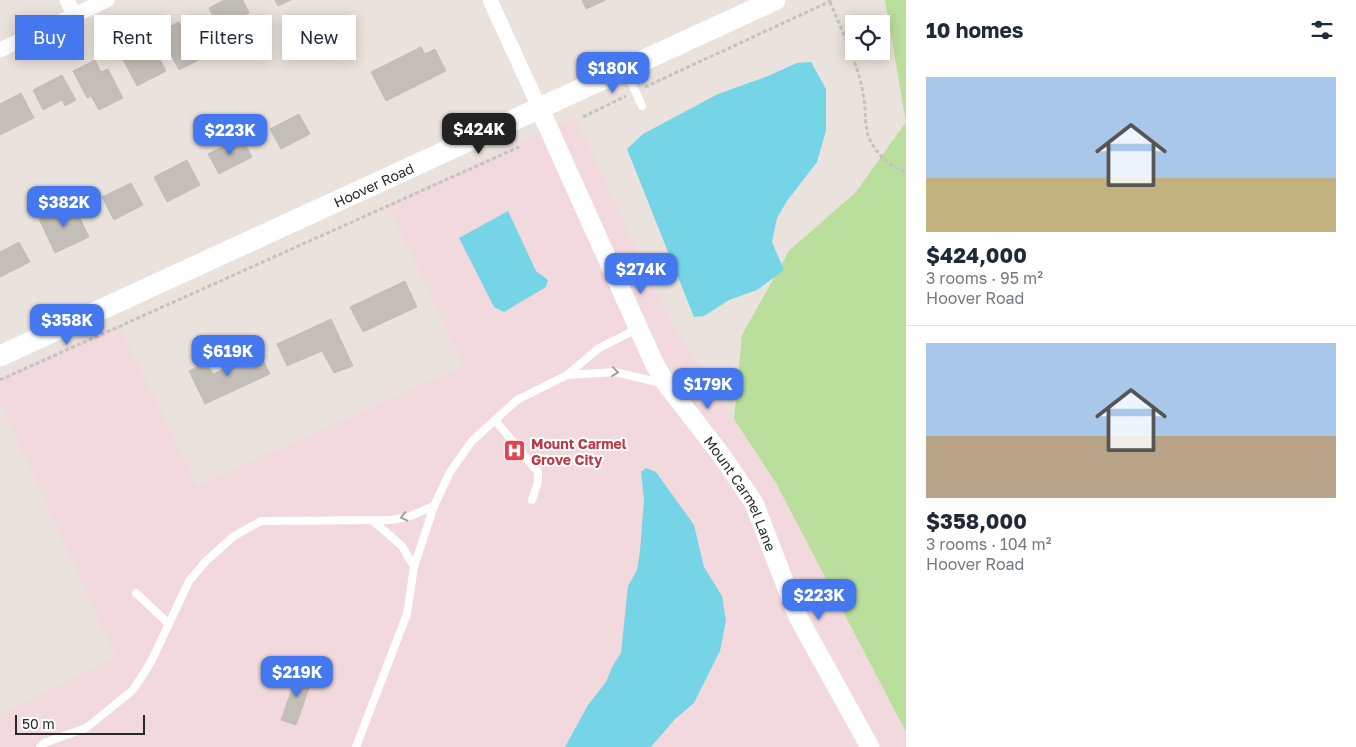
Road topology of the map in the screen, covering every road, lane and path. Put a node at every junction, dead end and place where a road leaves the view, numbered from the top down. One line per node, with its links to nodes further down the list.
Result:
1 (67, 0): 6 (street)
2 (107, 0): 6 (street)
3 (490, 0): 12 (street)
4 (775, 0): 9 (main road, Hoover Road)
5 (832, 1): 10 (path); 15 (path)
6 (74, 15)
7 (15, 43): 8 (street)
8 (0, 50)
9 (625, 69): 10 (lane); 12 (main road, Hoover Road)
10 (635, 91): 11 (lane); 13 (path)
11 (642, 106)
12 (539, 108): 16 (street, Mount Carmel Lane); 17 (main road, Hoover Road)
13 (582, 117)
14 (519, 147): 19 (path)
15 (906, 172)
16 (638, 329): 18 (lane); 20 (street, Mount Carmel Lane)
17 (0, 356)
18 (567, 375): 20 (lane, one-way to 20); 21 (lane)
19 (0, 380)
20 (667, 385): 30 (street, Mount Carmel Lane)
21 (495, 420): 22 (lane); 23 (lane)
22 (532, 500)
23 (434, 506): 24 (lane, one-way to 24); 25 (lane)
24 (373, 521): 25 (lane); 27 (lane)
25 (414, 566): 29 (lane)
26 (136, 593): 27 (lane)
27 (169, 624): 28 (lane)
28 (40, 747)
29 (356, 747)
30 (870, 747)

